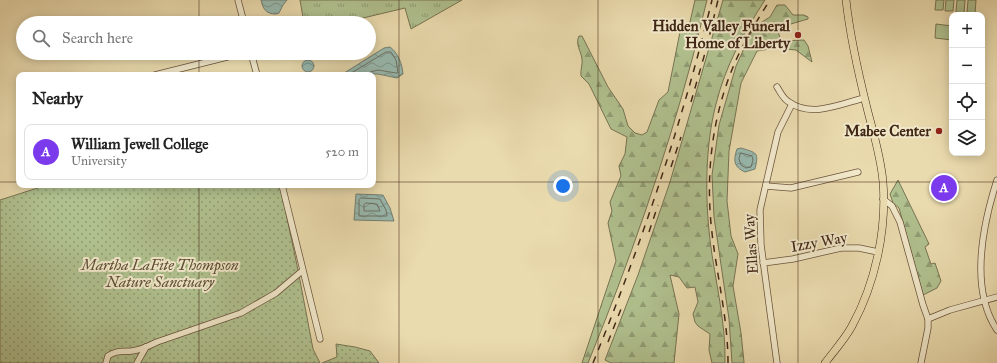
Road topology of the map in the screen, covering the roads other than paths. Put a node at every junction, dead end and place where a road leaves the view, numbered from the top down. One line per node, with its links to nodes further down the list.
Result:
1 (238, 0): 3 (street)
2 (846, 0): 9 (main road)
3 (242, 16)
4 (215, 60): 6 (street)
5 (254, 60): 7 (street)
6 (167, 72)
7 (256, 72)
8 (777, 88): 10 (street)
9 (864, 98): 10 (street); 15 (main road)
10 (792, 104): 13 (street, Ellas Way)
11 (858, 172): 13 (street)
12 (997, 180): 20 (street)
13 (766, 186): 17 (street, Ellas Way)
14 (283, 188): 18 (street)
15 (883, 199): 16 (main road); 21 (street)
16 (878, 252): 17 (street, Izzy Way); 28 (main road)
17 (763, 262): 27 (street, Ellas Way)
18 (302, 271): 23 (street); 24 (street)
19 (997, 297): 20 (street)
20 (985, 300): 21 (street); 22 (street)
21 (928, 319): 29 (street)
22 (997, 330)
23 (320, 339)
24 (146, 348): 25 (street); 26 (street)
25 (106, 363)
26 (137, 363)
27 (777, 363)
28 (825, 363)
29 (921, 363)

